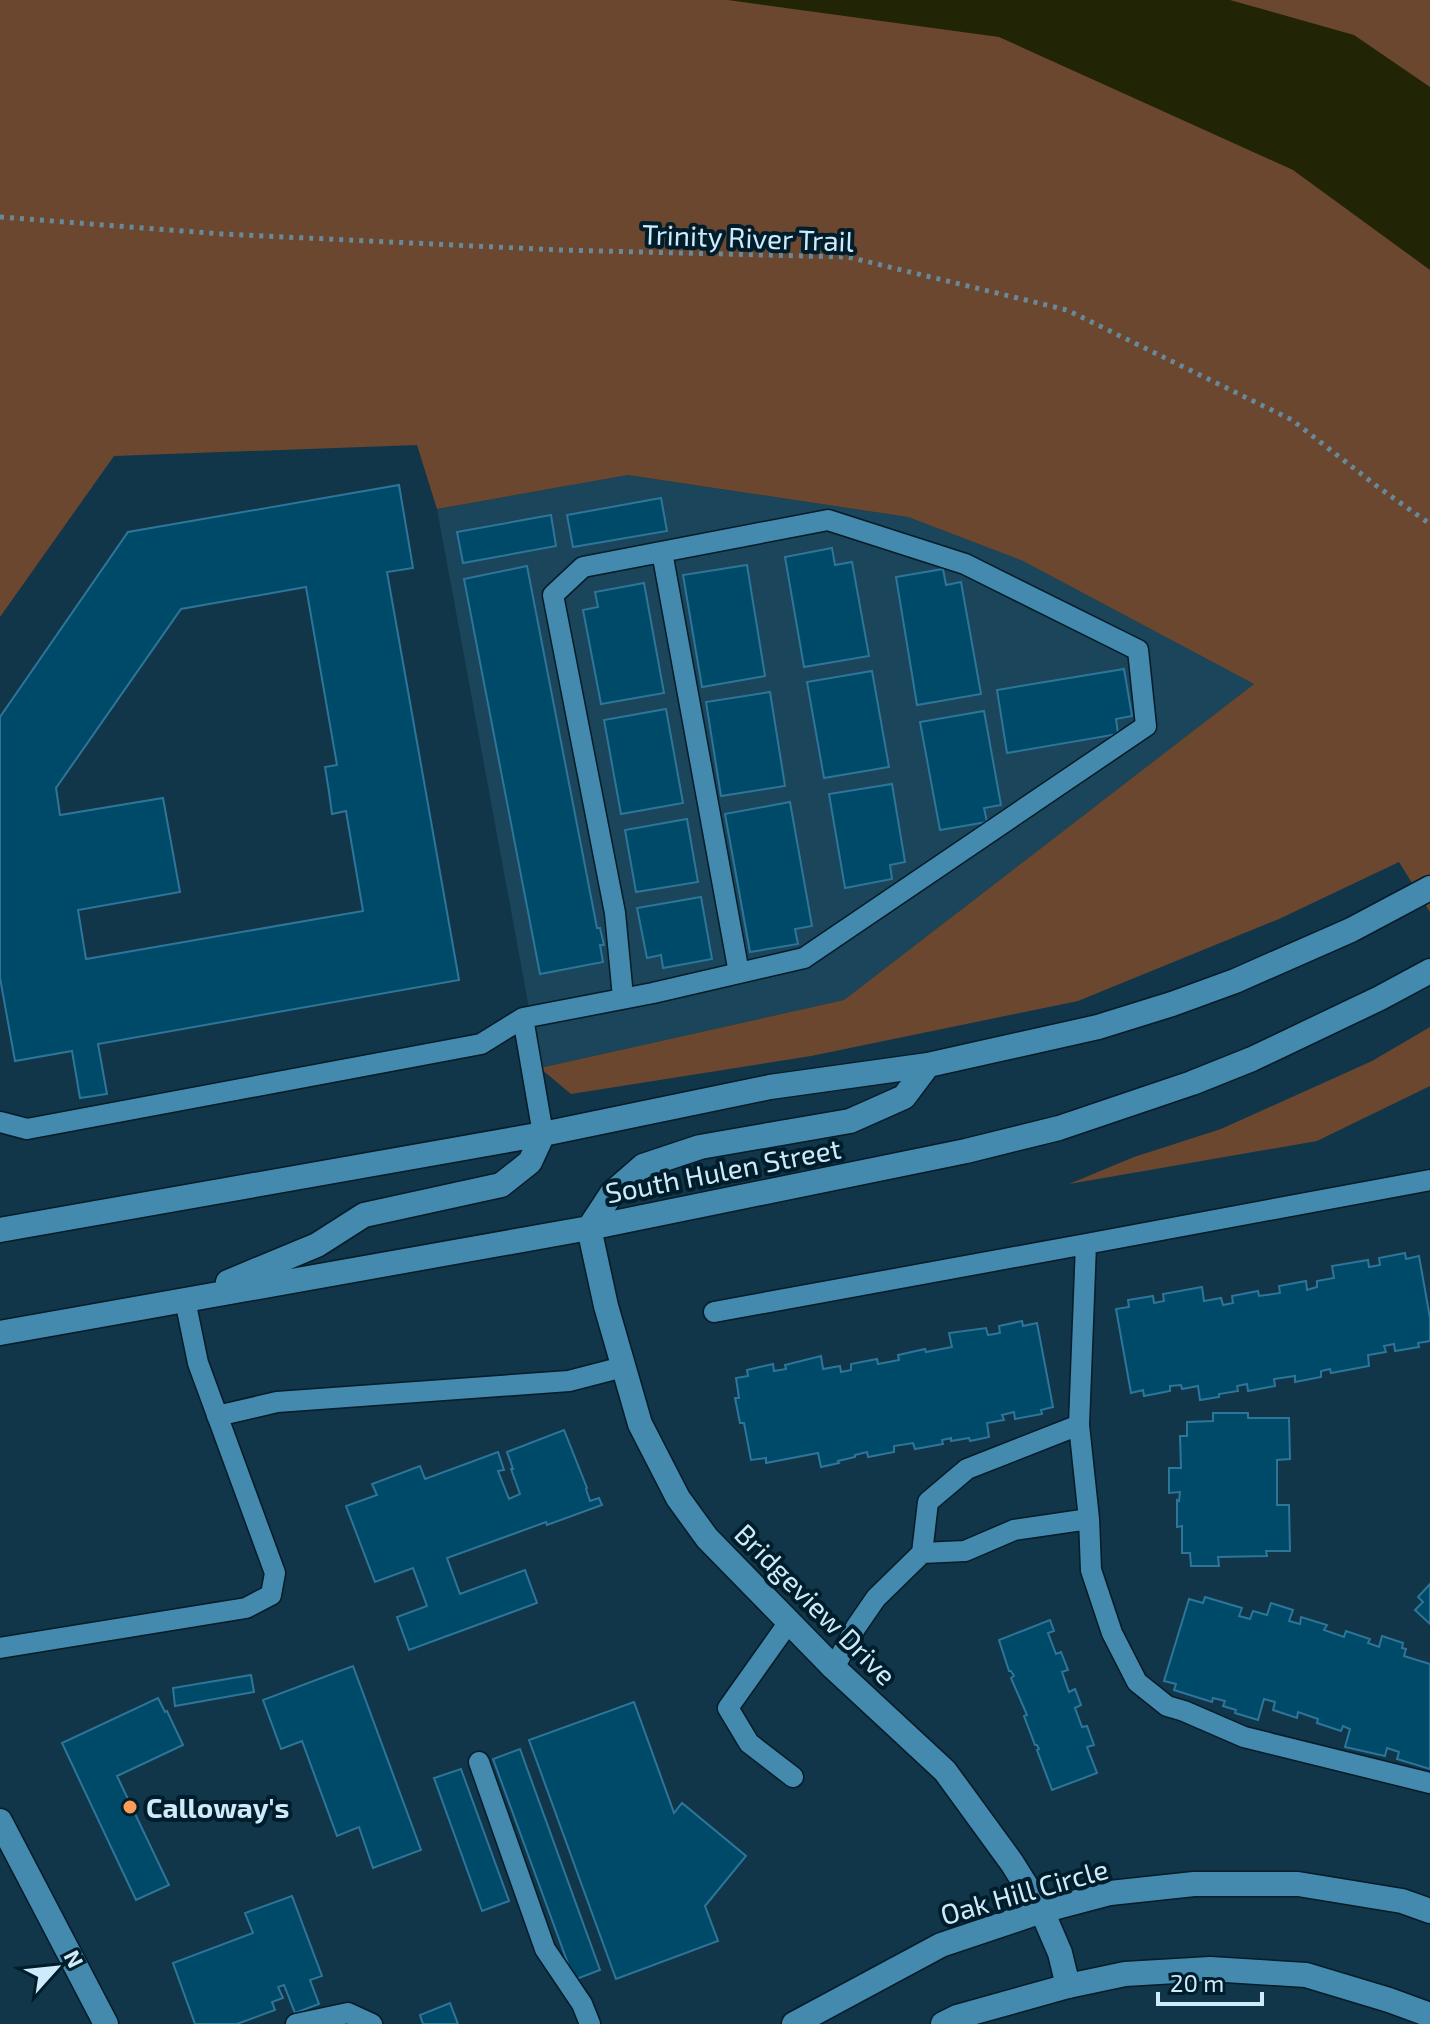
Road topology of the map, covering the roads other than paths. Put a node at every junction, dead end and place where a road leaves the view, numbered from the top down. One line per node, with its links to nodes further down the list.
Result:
1 (662, 552): 4 (lane); 4 (lane); 5 (lane)
2 (1425, 891): 7 (main road)
3 (1430, 971): 13 (main road, South Hulen Street)
4 (739, 973): 5 (lane)
5 (623, 997): 6 (lane)
6 (523, 1018): 8 (lane); 9 (lane)
7 (928, 1065): 9 (main road); 13 (main road)
8 (0, 1122)
9 (543, 1134): 12 (main road); 16 (main road)
10 (1430, 1180): 15 (lane)
11 (0, 1217): 12 (main road)
12 (26, 1225): 14 (main road)
13 (589, 1228): 16 (main road, South Hulen Street); 19 (main road, Bridgeview Drive)
14 (0, 1230)
15 (1086, 1244): 17 (lane); 21 (lane)
16 (185, 1300): 18 (main road, South Hulen Street); 20 (lane)
17 (714, 1312)
18 (0, 1333)
19 (623, 1367): 20 (lane); 24 (main road, Bridgeview Drive)
20 (217, 1416): 25 (lane)
21 (1079, 1425): 22 (lane); 23 (lane)
22 (1089, 1519): 23 (lane); 29 (lane)
23 (922, 1553): 26 (lane)
24 (789, 1622): 26 (main road, Bridgeview Drive); 28 (lane)
25 (0, 1648)
26 (834, 1668): 31 (main road, Bridgeview Drive)
27 (479, 1762): 38 (lane)
28 (793, 1777)
29 (1430, 1783)
30 (0, 1821): 35 (main road)
31 (1042, 1911): 32 (main road, Oak Hill Circle); 33 (main road, Bridgeview Drive); 39 (main road, Oak Hill Circle)
32 (1430, 1911)
33 (1068, 1986): 34 (main road); 40 (main road)
34 (1430, 2015)
35 (106, 2024)
36 (296, 2024): 37 (lane)
37 (372, 2024)
38 (590, 2024)
39 (794, 2024)
40 (943, 2024)

